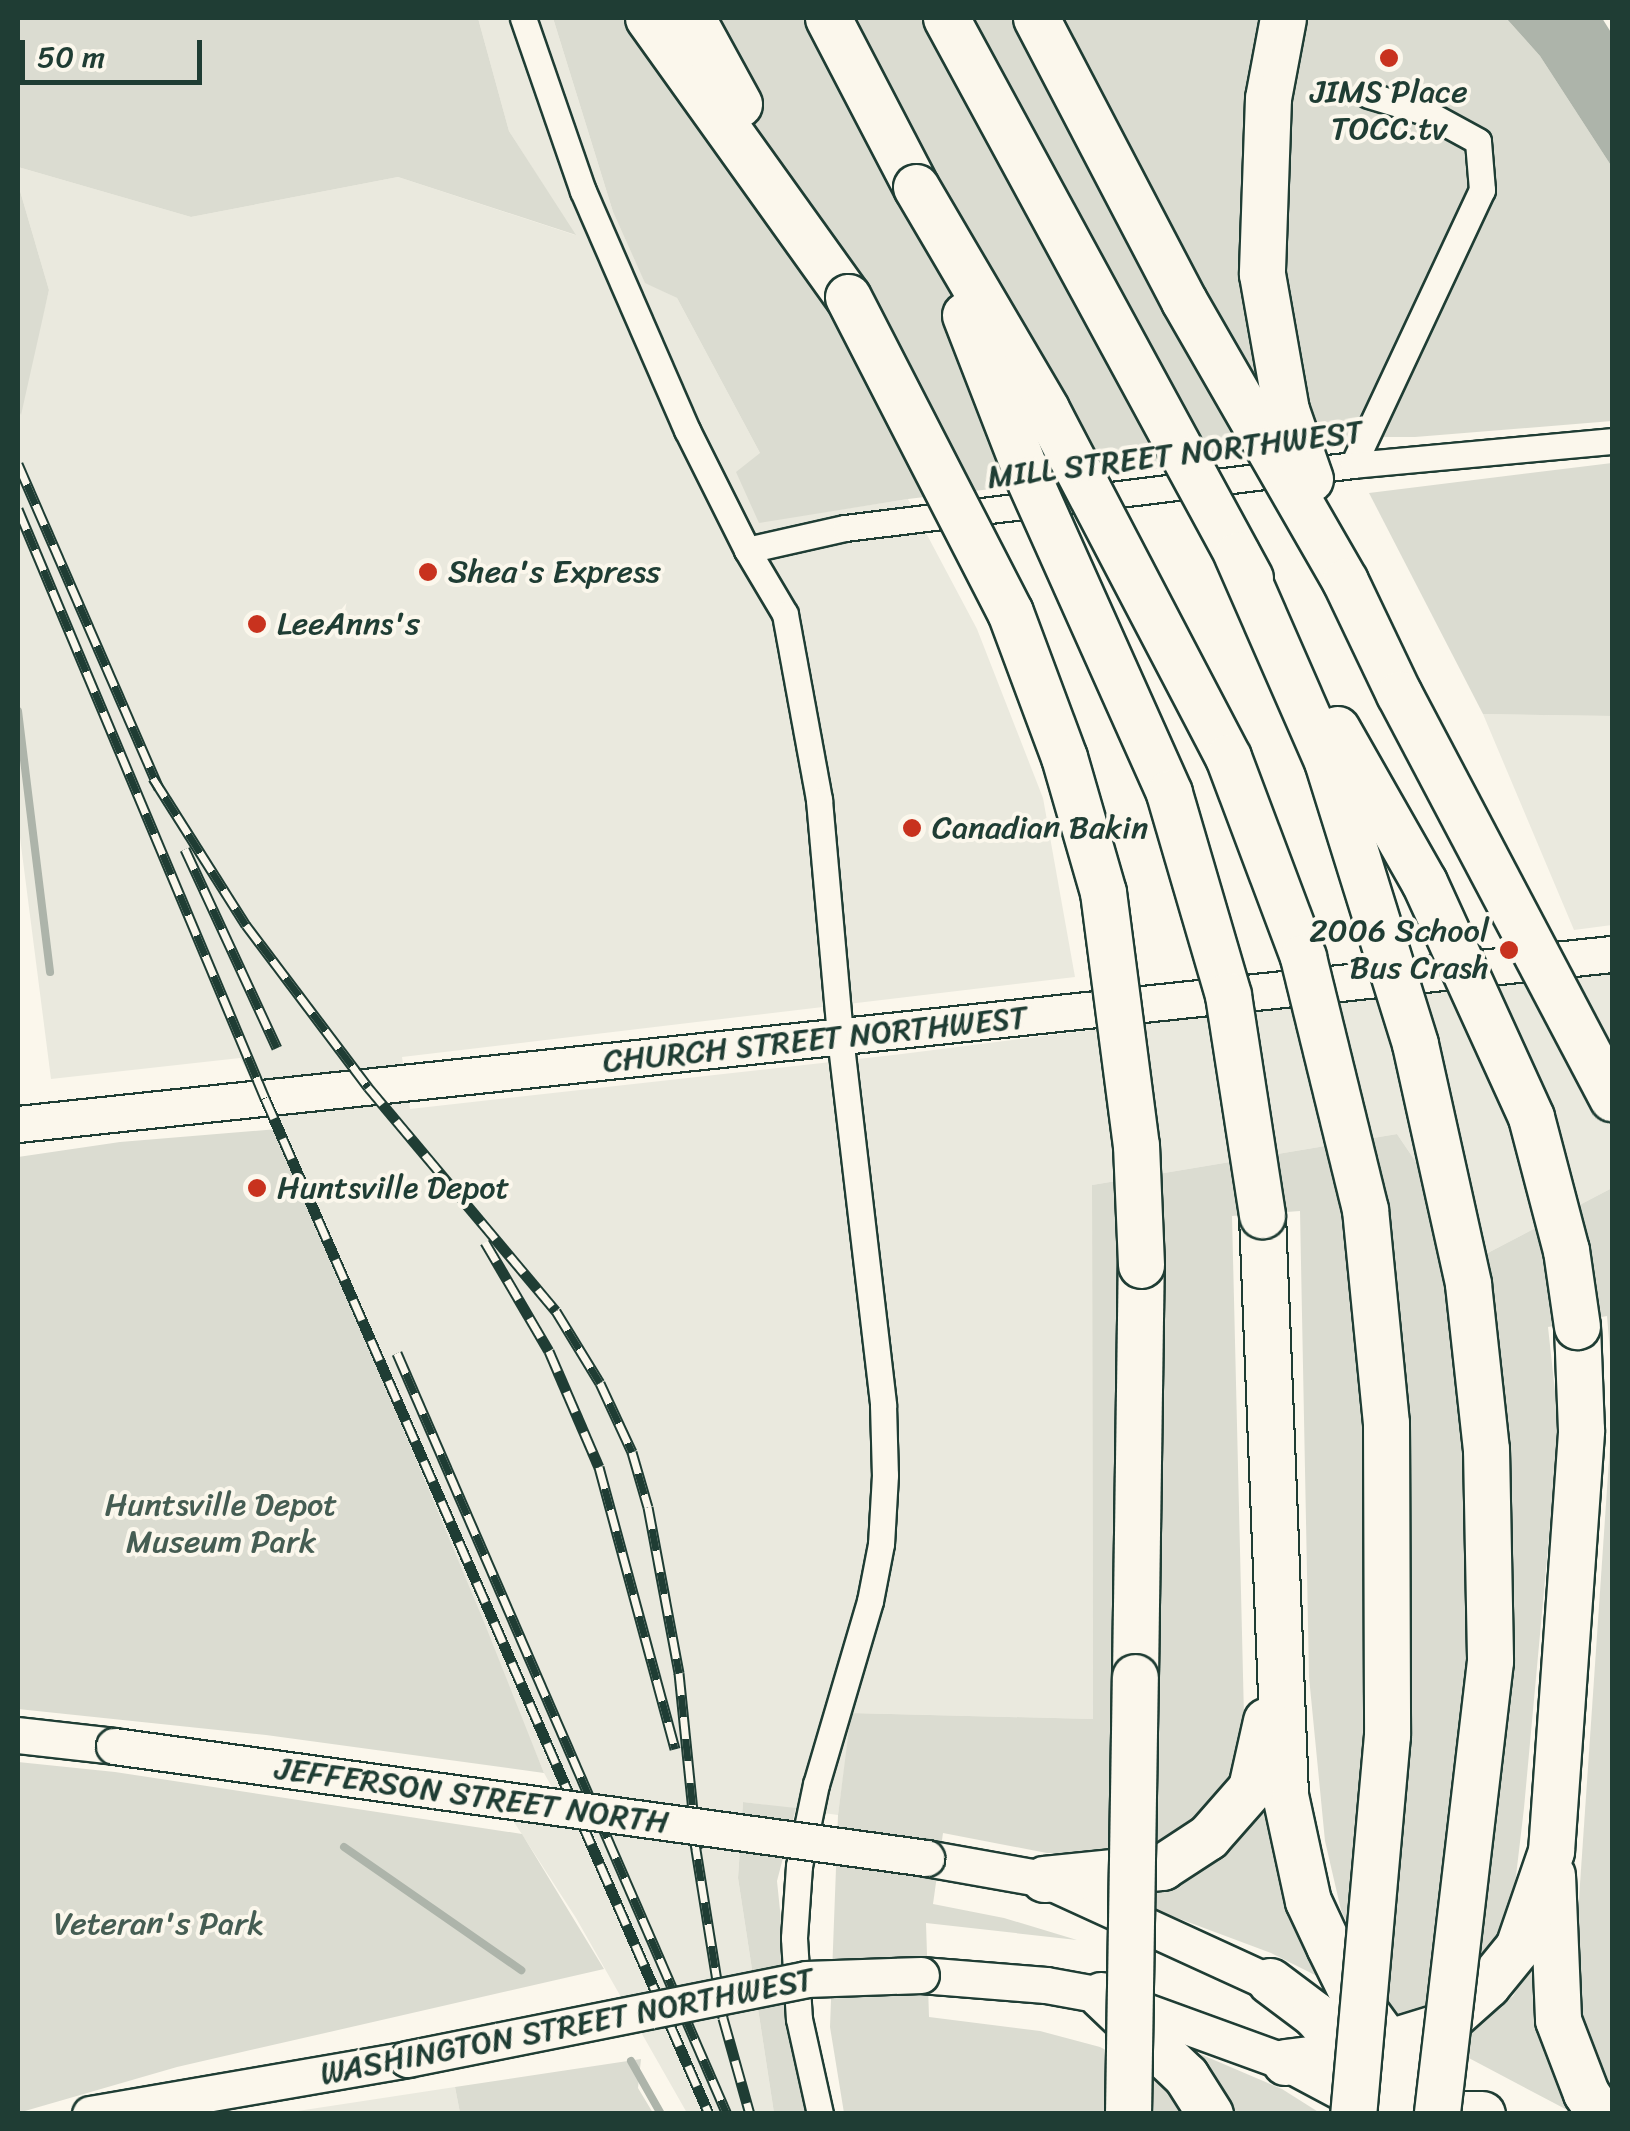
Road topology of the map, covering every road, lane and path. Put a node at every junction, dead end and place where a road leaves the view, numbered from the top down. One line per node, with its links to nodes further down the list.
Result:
1 (522, 18): 13 (street)
2 (648, 18): 10 (highway)
3 (692, 18): 10 (highway)
4 (828, 18): 9 (highway)
5 (946, 18): 14 (highway, bridge)
6 (1036, 18): 15 (highway, bridge)
7 (1283, 18): 15 (highway, bridge)
8 (1368, 96): 12 (street)
9 (916, 187): 20 (highway, bridge); 32 (highway, bridge)
10 (848, 298): 30 (highway, bridge)
11 (1612, 441): 12 (street, MILL STREET NORTHWEST)
12 (1353, 465): 13 (street, MILL STREET NORTHWEST)
13 (747, 550): 17 (street)
14 (1237, 555): 22 (highway, bridge); 34 (highway, bridge)
15 (1345, 581): 18 (highway, bridge)
16 (1612, 954): 17 (main road, CHURCH STREET NORTHWEST)
17 (840, 1037): 19 (main road, CHURCH STREET NORTHWEST); 29 (street)
18 (1612, 1098)
19 (18, 1124)
20 (1281, 1651): 23 (highway); 26 (highway)
21 (18, 1735): 23 (main road, JEFFERSON STREET NORTH, bridge)
22 (1550, 1850): 26 (highway); 38 (highway)
23 (1044, 1879): 24 (main road)
24 (1270, 1980): 26 (highway)
25 (1101, 1995): 27 (main road, WASHINGTON STREET NORTHWEST); 28 (main road, WASHINGTON STREET NORTHWEST, bridge); 31 (highway)
26 (1369, 2049): 27 (highway); 33 (highway); 34 (highway); 37 (main road)
27 (1284, 2062): 33 (main road, WASHINGTON STREET NORTHWEST)
28 (90, 2114)
29 (820, 2114)
30 (1128, 2114)
31 (1210, 2114)
32 (1352, 2114)
33 (1385, 2114)
34 (1438, 2114)
35 (1453, 2114): 36 (highway)
36 (1482, 2114)
37 (1504, 2114)
38 (1600, 2114)

